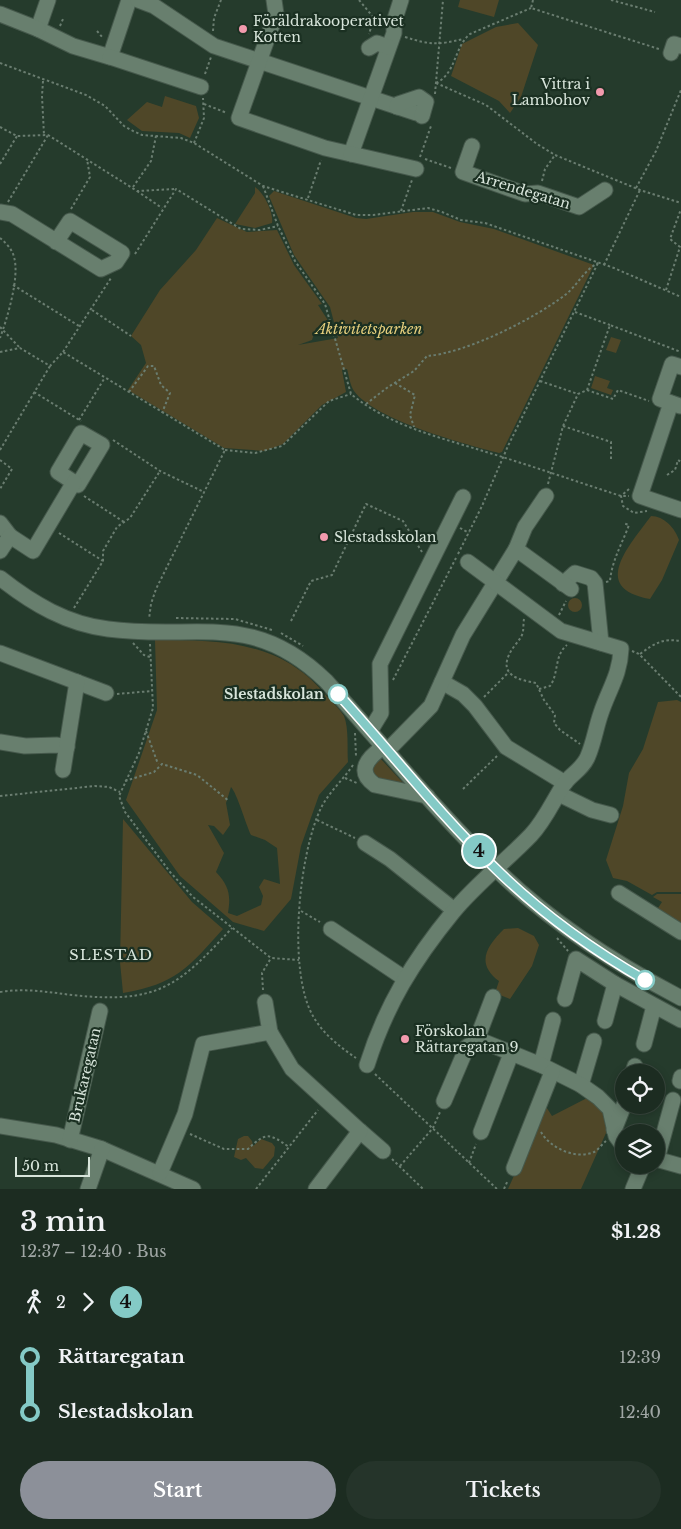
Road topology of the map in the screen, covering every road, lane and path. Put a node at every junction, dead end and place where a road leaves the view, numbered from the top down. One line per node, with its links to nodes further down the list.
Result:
1 (48, 0): 12 (street)
2 (137, 0): 16 (street); 18 (street)
3 (221, 0): 16 (path)
4 (274, 0): 19 (street)
5 (359, 0): 15 (path)
6 (401, 0): 14 (street)
7 (533, 0): 9 (path)
8 (611, 0): 10 (path)
9 (531, 8): 13 (path); 17 (path)
10 (655, 12)
11 (0, 14): 12 (street)
12 (38, 30): 18 (street)
13 (463, 39): 14 (path); 37 (path)
14 (391, 40): 15 (street); 24 (street)
15 (368, 43)
16 (214, 46): 19 (street); 22 (path)
17 (676, 49)
18 (110, 57): 22 (street)
19 (260, 61): 24 (street); 27 (street)
20 (0, 64): 21 (path)
21 (43, 81): 31 (path); 32 (path)
22 (201, 87): 25 (path)
23 (681, 90): 44 (path)
24 (370, 98): 26 (street); 36 (street)
25 (204, 104): 27 (path); 33 (path)
26 (419, 114)
27 (239, 118): 35 (street)
28 (0, 127): 30 (path)
29 (48, 135): 31 (path); 38 (path); 54 (path)
30 (17, 136): 31 (path); 40 (path)
31 (44, 136)
32 (156, 136): 33 (path); 43 (path)
33 (194, 143): 42 (path)
34 (472, 146): 41 (street, Arrendegatan)
35 (325, 148): 36 (street); 50 (path)
36 (351, 154): 39 (street)
37 (555, 154): 44 (path); 49 (path)
38 (87, 159): 43 (path); 55 (path)
39 (418, 163): 41 (path)
40 (0, 164)
41 (463, 172): 49 (street, Arrendegatan)
42 (263, 186): 50 (path); 56 (path)
43 (133, 188): 48 (path)
44 (636, 188): 47 (path)
45 (176, 189): 48 (path); 52 (path); 56 (path)
46 (605, 190): 49 (street, Arrendegatan)
47 (640, 190): 51 (path); 61 (path)
48 (137, 191): 52 (path)
49 (538, 193)
50 (308, 199): 60 (path)
51 (681, 203)
52 (163, 209): 59 (path)
53 (681, 209): 64 (path)
54 (1, 212): 58 (street)
55 (70, 221): 58 (street); 58 (street)
56 (278, 226): 86 (path)
57 (0, 238): 63 (path)
58 (56, 242)
59 (133, 256)
60 (598, 263): 61 (path); 67 (path); 82 (path)
61 (604, 265): 64 (path)
62 (117, 273): 66 (path)
63 (14, 285): 70 (path); 71 (path)
64 (666, 290): 65 (path)
65 (681, 297)
66 (91, 309): 70 (path); 72 (path)
67 (575, 312): 68 (path); 81 (path)
68 (610, 325): 77 (path); 83 (path)
69 (0, 326): 71 (path)
70 (80, 326): 76 (path)
71 (4, 329): 73 (path); 74 (path)
72 (131, 336)
73 (0, 338)
74 (20, 348): 75 (path); 78 (path)
75 (0, 352)
76 (63, 352): 78 (path); 80 (path)
77 (681, 352)
78 (50, 366): 84 (path)
79 (681, 367): 89 (street)
80 (104, 378): 85 (path); 91 (path)
81 (540, 380): 87 (path); 98 (path)
82 (395, 382): 88 (path); 94 (path)
83 (587, 390): 87 (path); 89 (path)
84 (34, 392): 91 (path); 96 (path)
85 (128, 393): 90 (path); 90 (path)
86 (351, 394): 88 (path); 97 (path)
87 (578, 394): 93 (path)
88 (366, 404): 94 (path)
89 (674, 406): 109 (street)
90 (162, 413): 97 (path)
91 (79, 420): 92 (path)
92 (86, 423)
93 (563, 426): 99 (path); 103 (path)
94 (414, 428): 98 (path)
95 (108, 437): 102 (path)
96 (0, 450)
97 (225, 450): 107 (path)
98 (504, 458): 103 (path); 141 (path)
99 (612, 459)
100 (0, 460): 106 (path)
101 (681, 462): 104 (path)
102 (160, 471): 107 (path); 113 (path)
103 (550, 472): 108 (path); 109 (path)
104 (667, 475)
105 (73, 485): 113 (path); 116 (street)
106 (0, 488)
107 (204, 492): 132 (path)
108 (546, 496): 118 (street)
109 (640, 496): 111 (path); 112 (street)
110 (463, 497): 120 (street)
111 (628, 510)
112 (681, 510)
113 (124, 522): 121 (path)
114 (0, 523): 117 (street)
115 (623, 523): 125 (path)
116 (48, 526): 117 (street); 121 (path)
117 (10, 536): 119 (street)
118 (516, 549): 124 (street); 126 (street)
119 (0, 551)
120 (433, 558): 129 (path); 150 (street)
121 (103, 561): 128 (path)
122 (468, 562): 124 (street)
123 (0, 578): 131 (street)
124 (494, 582): 127 (street); 143 (street)
125 (595, 583): 126 (street); 135 (street)
126 (567, 586): 130 (path)
127 (530, 608): 130 (street); 140 (path)
128 (73, 610)
129 (292, 621)
130 (553, 625): 133 (street)
131 (129, 631): 132 (street); 139 (path)
132 (150, 631): 139 (path); 149 (street)
133 (578, 636): 135 (street); 144 (path)
134 (681, 641): 138 (path)
135 (601, 643): 136 (street)
136 (622, 649): 138 (path); 156 (street)
137 (0, 653): 142 (street)
138 (640, 654): 147 (path)
139 (150, 658): 145 (path)
140 (509, 672): 144 (path); 148 (path)
141 (393, 680)
142 (77, 682): 146 (street); 153 (street)
143 (442, 682): 148 (street); 155 (street)
144 (539, 689): 156 (path)
145 (152, 691): 146 (path); 151 (path)
146 (106, 693)
147 (681, 697)
148 (475, 706): 154 (street)
149 (355, 713): 150 (street); 167 (path)
150 (370, 730): 155 (street)
151 (146, 731): 157 (path); 159 (path)
152 (0, 742): 153 (street)
153 (67, 747): 158 (street)
154 (506, 747): 160 (path); 161 (street)
155 (385, 749): 164 (street); 164 (street)
156 (590, 753): 161 (street)
157 (158, 765): 159 (path); 165 (path)
158 (63, 770)
159 (124, 781): 162 (path)
160 (463, 789)
161 (562, 789): 166 (street); 169 (street)
162 (120, 792): 163 (path); 173 (path)
163 (0, 796)
164 (427, 796): 169 (street)
165 (229, 800)
166 (611, 815)
167 (317, 820): 168 (path); 172 (path)
168 (365, 843): 171 (street)
169 (496, 869): 171 (street); 185 (street)
170 (619, 892): 175 (street)
171 (454, 910): 180 (street)
172 (301, 911): 174 (path); 179 (path)
173 (232, 928): 177 (path); 182 (path)
174 (331, 929): 180 (street)
175 (681, 932)
176 (555, 934): 178 (path)
177 (271, 958): 179 (path); 187 (path)
178 (576, 959): 181 (street); 186 (street)
179 (299, 960): 198 (path)
180 (404, 978): 198 (street)
181 (615, 984): 188 (street); 192 (street)
182 (0, 992): 183 (path)
183 (0, 997)
184 (493, 997): 194 (street)
185 (681, 998)
186 (565, 999)
187 (265, 1002): 193 (street)
188 (654, 1006): 191 (street); 196 (street)
189 (100, 1010): 214 (street, Brukaregatan)
190 (553, 1020): 199 (street)
191 (681, 1020)
192 (605, 1021)
193 (270, 1032): 201 (street); 210 (street)
194 (477, 1039): 197 (street); 203 (street)
195 (594, 1041): 200 (street)
196 (644, 1044)
197 (511, 1054): 199 (street); 213 (street)
198 (367, 1066): 209 (path)
199 (546, 1069): 200 (street); 205 (street)
200 (581, 1085): 204 (street)
201 (325, 1100): 212 (street); 215 (path)
202 (673, 1100): 207 (street)
203 (444, 1101): 209 (path)
204 (615, 1105)
205 (535, 1113): 211 (path); 222 (street)
206 (617, 1114): 211 (street)
207 (665, 1124)
208 (0, 1126): 214 (street, Brukaregatan)
209 (433, 1128): 218 (path); 220 (path)
210 (178, 1130): 215 (path); 223 (street)
211 (614, 1130)
212 (360, 1131): 217 (street); 228 (street)
213 (481, 1132): 218 (path)
214 (70, 1140): 216 (street, Brukaregatan)
215 (288, 1147): 227 (path)
216 (102, 1149): 223 (street, Brukaregatan); 225 (street)
217 (383, 1151): 220 (path)
218 (469, 1163): 230 (path)
219 (665, 1163): 221 (street)
220 (400, 1166): 229 (path)
221 (681, 1166)
222 (514, 1168)
223 (160, 1173): 226 (street, Brukaregatan)
224 (643, 1174): 231 (street)
225 (88, 1189)
226 (193, 1189)
227 (256, 1189)
228 (316, 1189)
229 (423, 1189)
230 (497, 1189)
231 (633, 1189)

